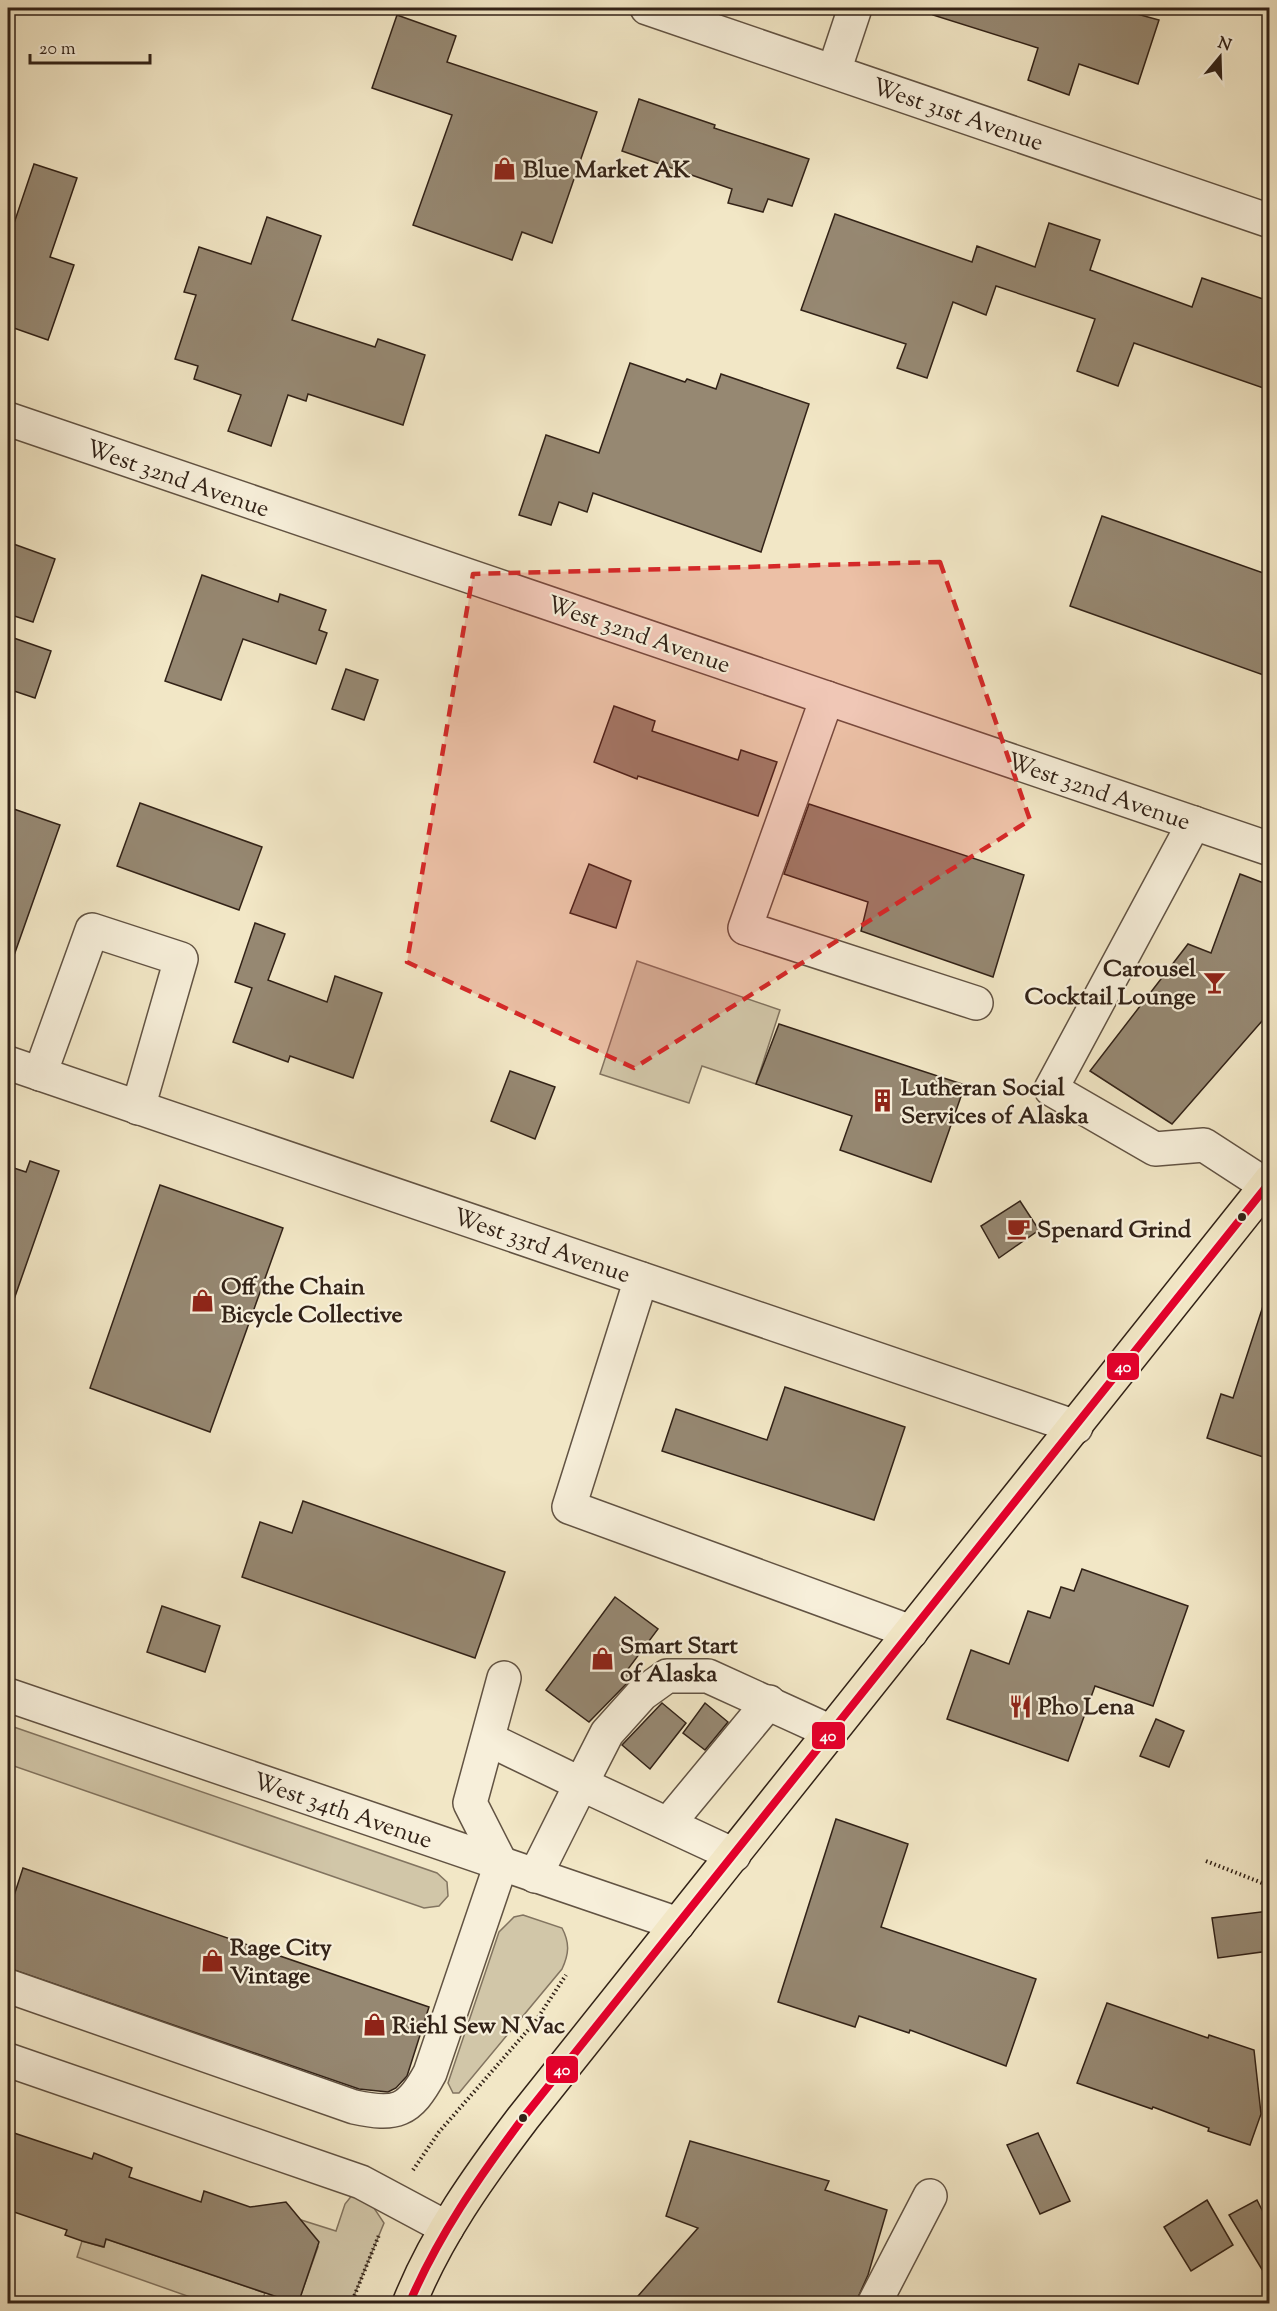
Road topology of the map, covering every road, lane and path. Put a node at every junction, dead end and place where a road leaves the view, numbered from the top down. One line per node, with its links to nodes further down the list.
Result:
1 (647, 8): 3 (street, West 31st Avenue)
2 (855, 8): 3 (street)
3 (834, 71): 4 (street, West 31st Avenue)
4 (1269, 221)
5 (8, 419): 6 (street, West 32nd Avenue)
6 (827, 698): 7 (street, West 32nd Avenue); 9 (street)
7 (1194, 823): 8 (street, West 32nd Avenue); 13 (street)
8 (1269, 849)
9 (976, 1003)
10 (8, 1063): 11 (street, West 33rd Avenue)
11 (40, 1074): 12 (street, West 33rd Avenue); 12 (street)
12 (138, 1108): 14 (street, West 33rd Avenue)
13 (1268, 1185): 15 (main road)
14 (641, 1279): 15 (street, West 33rd Avenue); 16 (street)
15 (1076, 1427): 16 (main road)
16 (911, 1632): 20 (main road)
17 (504, 1678): 21 (street)
18 (8, 1695): 26 (street, West 34th Avenue)
19 (769, 1702): 20 (street); 22 (street); 23 (street)
20 (831, 1732): 24 (main road)
21 (488, 1739): 22 (street); 26 (street)
22 (581, 1784): 23 (street); 27 (street)
23 (668, 1824): 24 (street)
24 (734, 1855): 29 (main road)
25 (1206, 1861): 28 (path)
26 (501, 1864): 27 (street, West 34th Avenue); 31 (street)
27 (535, 1876): 29 (street, West 34th Avenue)
28 (1269, 1886)
29 (678, 1924): 35 (main road)
30 (566, 1975): 34 (path)
31 (8, 1986)
32 (8, 2060): 34 (street)
33 (930, 2196): 38 (street)
34 (396, 2200): 35 (street); 36 (path)
35 (447, 2228): 37 (main road)
36 (351, 2304)
37 (409, 2304)
38 (874, 2304)

